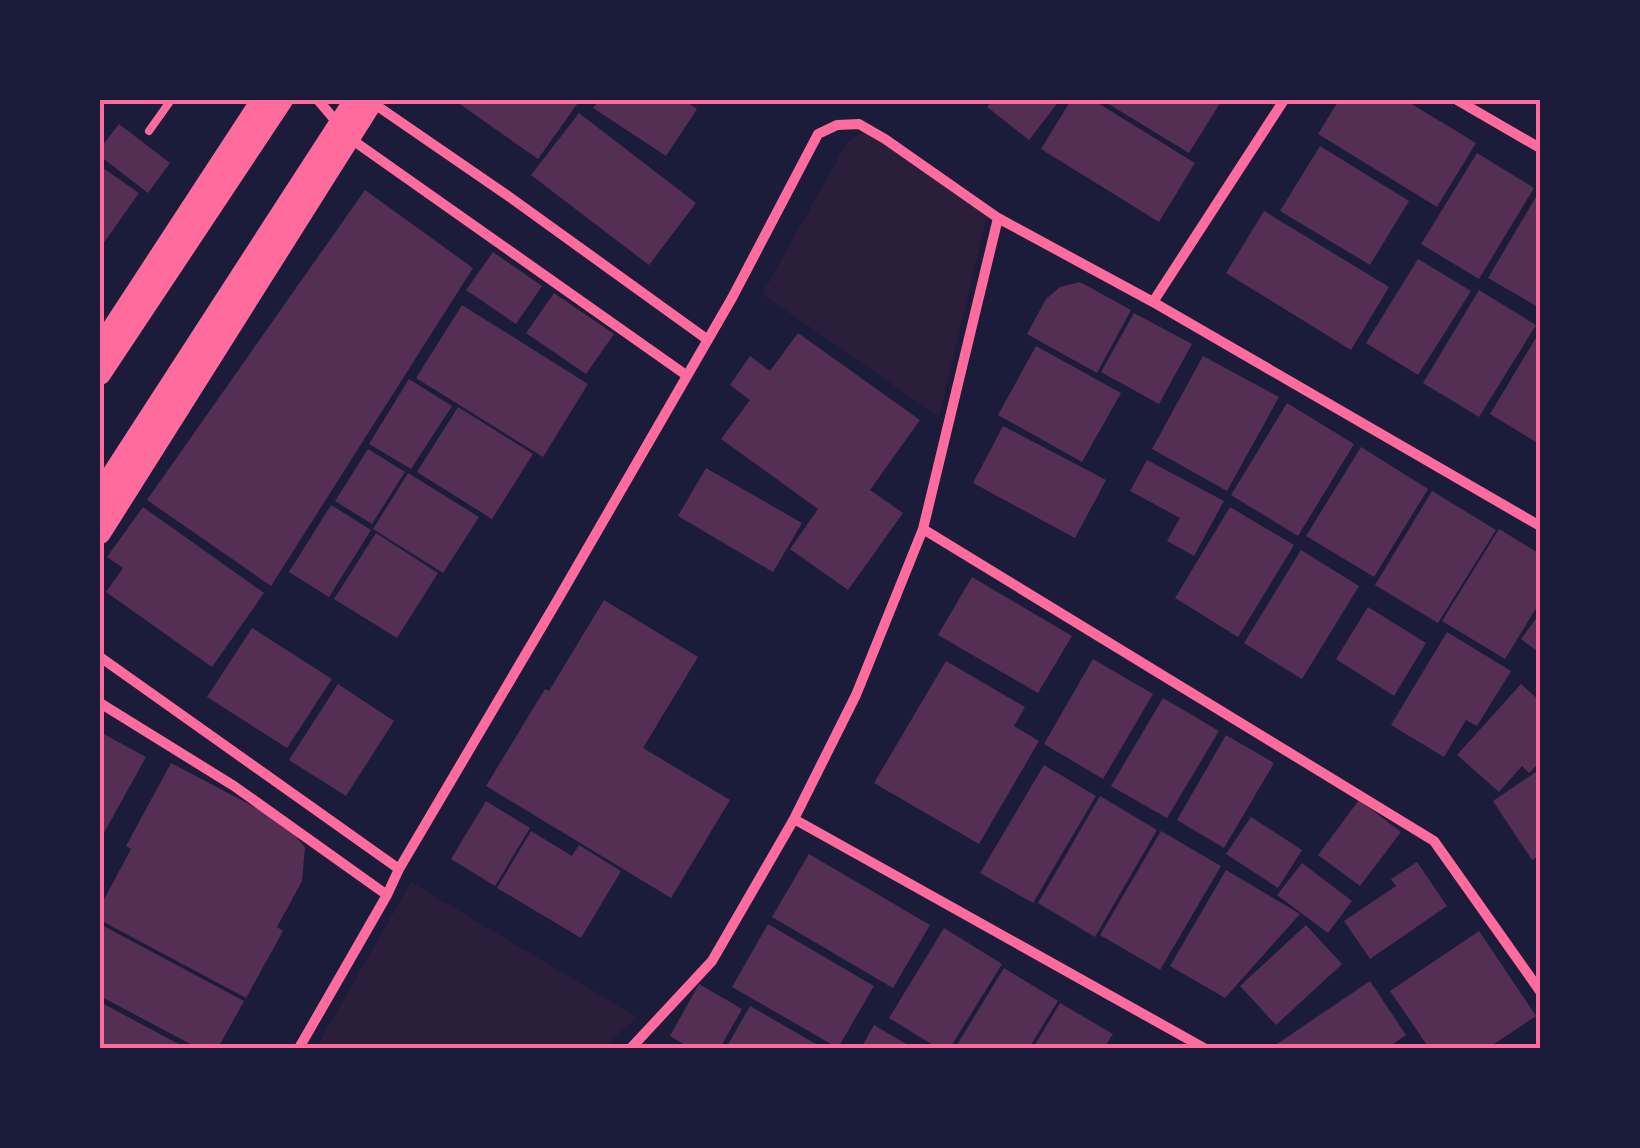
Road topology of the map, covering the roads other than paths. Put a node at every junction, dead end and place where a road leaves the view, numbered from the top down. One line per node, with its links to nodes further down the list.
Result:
1 (171, 100): 8 (lane)
2 (264, 100): 14 (highway)
3 (282, 100): 15 (main road)
4 (318, 100): 9 (street)
5 (367, 100): 9 (main road); 13 (street); 17 (highway)
6 (1284, 100): 12 (street)
7 (1457, 100): 10 (street)
8 (149, 130)
9 (350, 138): 16 (street); 20 (main road)
10 (1540, 148)
11 (998, 218): 12 (street); 13 (street); 19 (street)
12 (1153, 302): 18 (street)
13 (708, 340): 16 (street)
14 (100, 351)
15 (100, 374)
16 (686, 375): 24 (street)
17 (100, 497)
18 (1540, 526)
19 (923, 529): 23 (street); 26 (street)
20 (100, 533)
21 (100, 657): 24 (street)
22 (100, 702): 25 (street)
23 (794, 819): 28 (street); 29 (street)
24 (399, 869): 25 (street)
25 (387, 895): 27 (street)
26 (1540, 992)
27 (299, 1048)
28 (632, 1048)
29 (1204, 1048)

